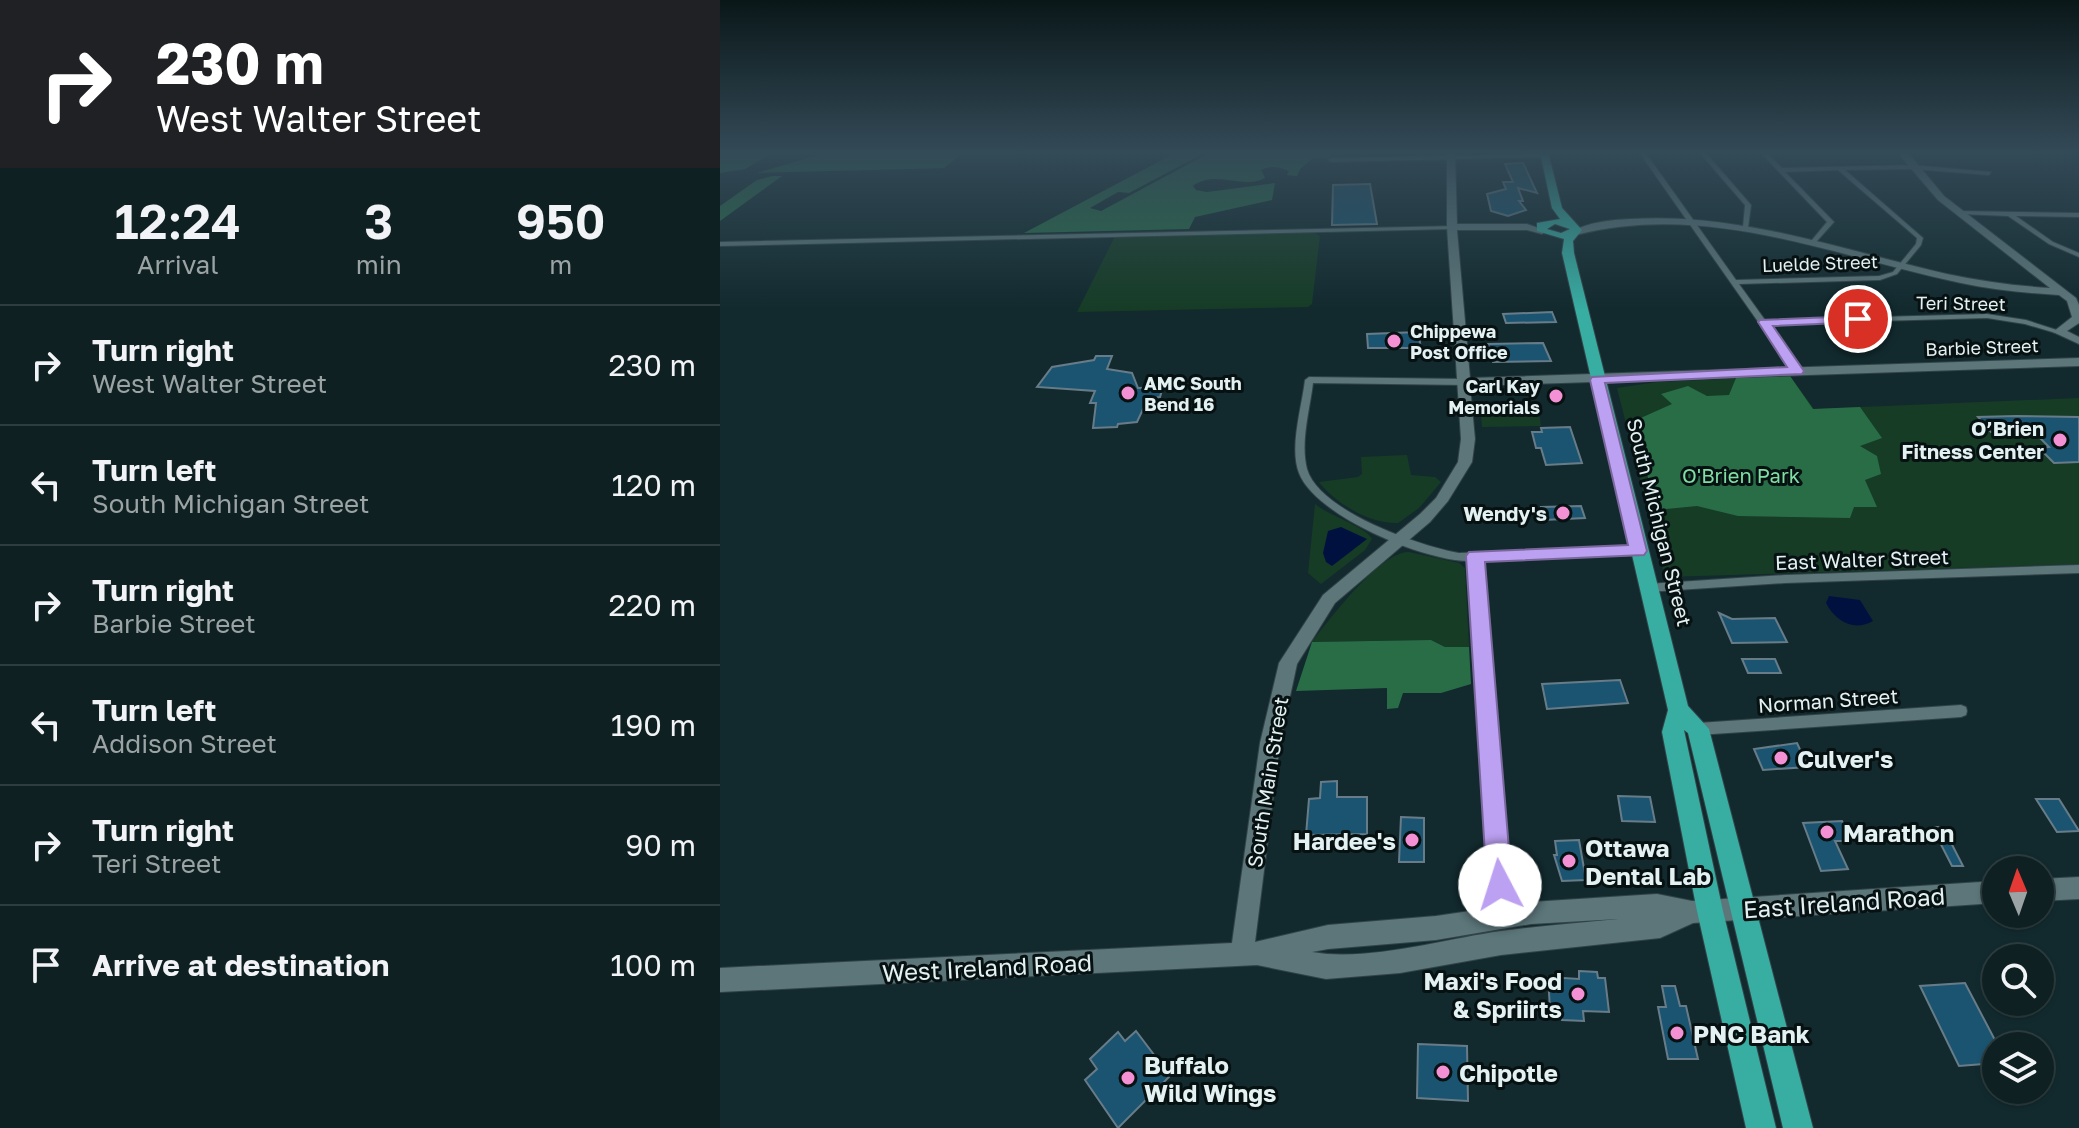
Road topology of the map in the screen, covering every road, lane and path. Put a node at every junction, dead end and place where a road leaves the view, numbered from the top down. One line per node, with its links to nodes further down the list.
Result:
1 (1451, 205): 9 (street, South Main Street)
2 (1556, 205): 8 (main road)
3 (1682, 205): 13 (street)
4 (1748, 205): 17 (street)
5 (1814, 205): 19 (street)
6 (1881, 205): 23 (street)
7 (1951, 205): 11 (street)
8 (1557, 208): 16 (main road); 18 (main road)
9 (1451, 210): 14 (street); 15 (street, South Main Street)
10 (2007, 212): 11 (street); 12 (street); 22 (street)
11 (1961, 213): 24 (street)
12 (2079, 215)
13 (1694, 221): 17 (street); 18 (street); 25 (street)
14 (1494, 226): 15 (street); 16 (street)
15 (1452, 227): 20 (street); 34 (street, South Main Street)
16 (1545, 227): 18 (main road); 21 (main road)
17 (1746, 227): 19 (street)
18 (1572, 228): 21 (main road, South Michigan Street)
19 (1814, 241): 23 (street)
20 (720, 244)
21 (1568, 253): 33 (main road, South Michigan Street)
22 (2079, 255)
23 (1902, 265): 25 (street, Luelde Street); 26 (street)
24 (2048, 281): 26 (street); 27 (street)
25 (1736, 282): 28 (street)
26 (2008, 288): 27 (street)
27 (2063, 292): 29 (street)
28 (1764, 322): 29 (street, Teri Street); 32 (street)
29 (2059, 332): 30 (street)
30 (2079, 341)
31 (2079, 362): 32 (street, Barbie Street)
32 (1797, 371): 33 (street, Barbie Street)
33 (1597, 380): 34 (street, Barbie Street); 36 (main road, South Michigan Street)
34 (1465, 382): 35 (street, South Main Street); 35 (street, Barbie Street)
35 (1402, 538): 37 (street); 49 (street, South Main Street)
36 (1638, 551): 37 (street); 39 (main road, South Michigan Street)
37 (1475, 556): 48 (street)
38 (2079, 569): 39 (street, East Walter Street)
39 (1647, 588): 40 (main road, South Michigan Street)
40 (1679, 710): 42 (main road); 47 (main road, South Michigan Street)
41 (1961, 711): 42 (street, Norman Street)
42 (1698, 729): 46 (main road)
43 (2079, 888): 44 (street)
44 (2054, 889)
45 (1982, 893): 46 (street, East Ireland Road)
46 (1744, 909): 47 (street, East Ireland Road); 52 (main road)
47 (1701, 912): 48 (street, West Ireland Road); 49 (street, West Ireland Road); 51 (main road, South Michigan Street)
48 (1502, 917): 49 (street, West Ireland Road)
49 (1248, 954): 50 (street, West Ireland Road)
50 (720, 980)
51 (1761, 1128)
52 (1798, 1128)

